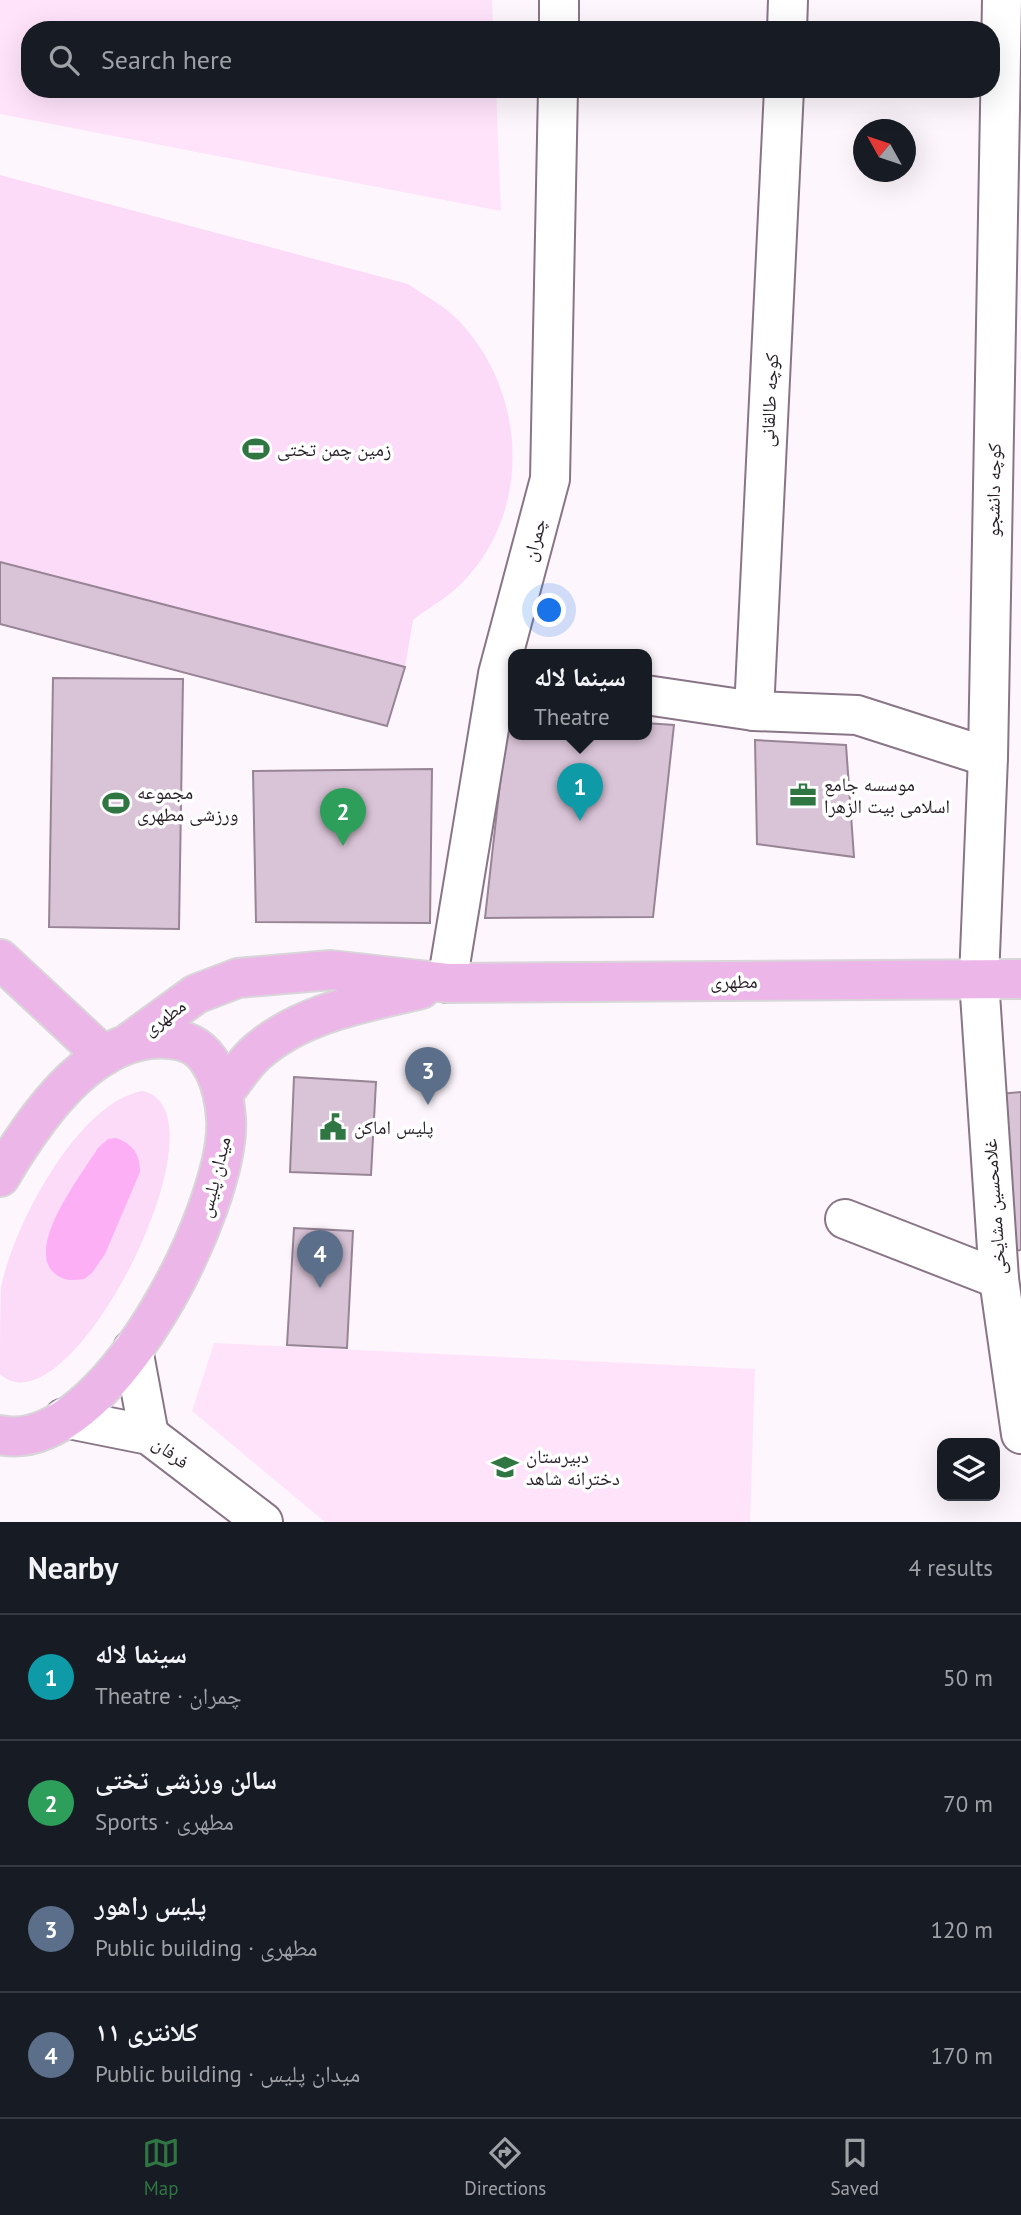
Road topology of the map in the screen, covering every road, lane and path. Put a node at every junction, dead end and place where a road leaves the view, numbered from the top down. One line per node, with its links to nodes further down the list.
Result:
1 (559, 0): 4 (street)
2 (788, 0): 5 (street)
3 (1002, 0): 8 (street, کوچه دانشجو)
4 (559, 21)
5 (787, 21)
6 (558, 98): 9 (street, چمران)
7 (784, 98): 12 (street, کوچه طالقانی)
8 (1009, 313): 13 (street, کوچه دانشجو)
9 (512, 649)
10 (506, 675): 17 (street, چمران)
11 (652, 696): 12 (street)
12 (754, 711): 13 (street)
13 (988, 757): 15 (street, کوچه دانشجو)
14 (0, 959): 18 (main road)
15 (979, 979): 16 (main road, مطهری); 17 (main road, مطهری); 23 (street, غلامحسین مشایخی)
16 (1021, 979)
17 (447, 983): 18 (main road, مطهری); 19 (main road, مطهری)
18 (117, 1049): 19 (main road, میدان پلیس); 21 (main road)
19 (223, 1094): 24 (main road, میدان پلیس)
20 (0, 1119): 21 (main road)
21 (7, 1166)
22 (845, 1219): 23 (street)
23 (999, 1279): 26 (street, غلامحسین مشایخی)
24 (133, 1349): 25 (main road, میدان پلیس); 27 (street)
25 (64, 1418): 27 (street, فرفان); 28 (main road, میدان پلیس)
26 (1021, 1434)
27 (149, 1435): 29 (street, فرفان)
28 (3, 1439)
29 (252, 1517)

